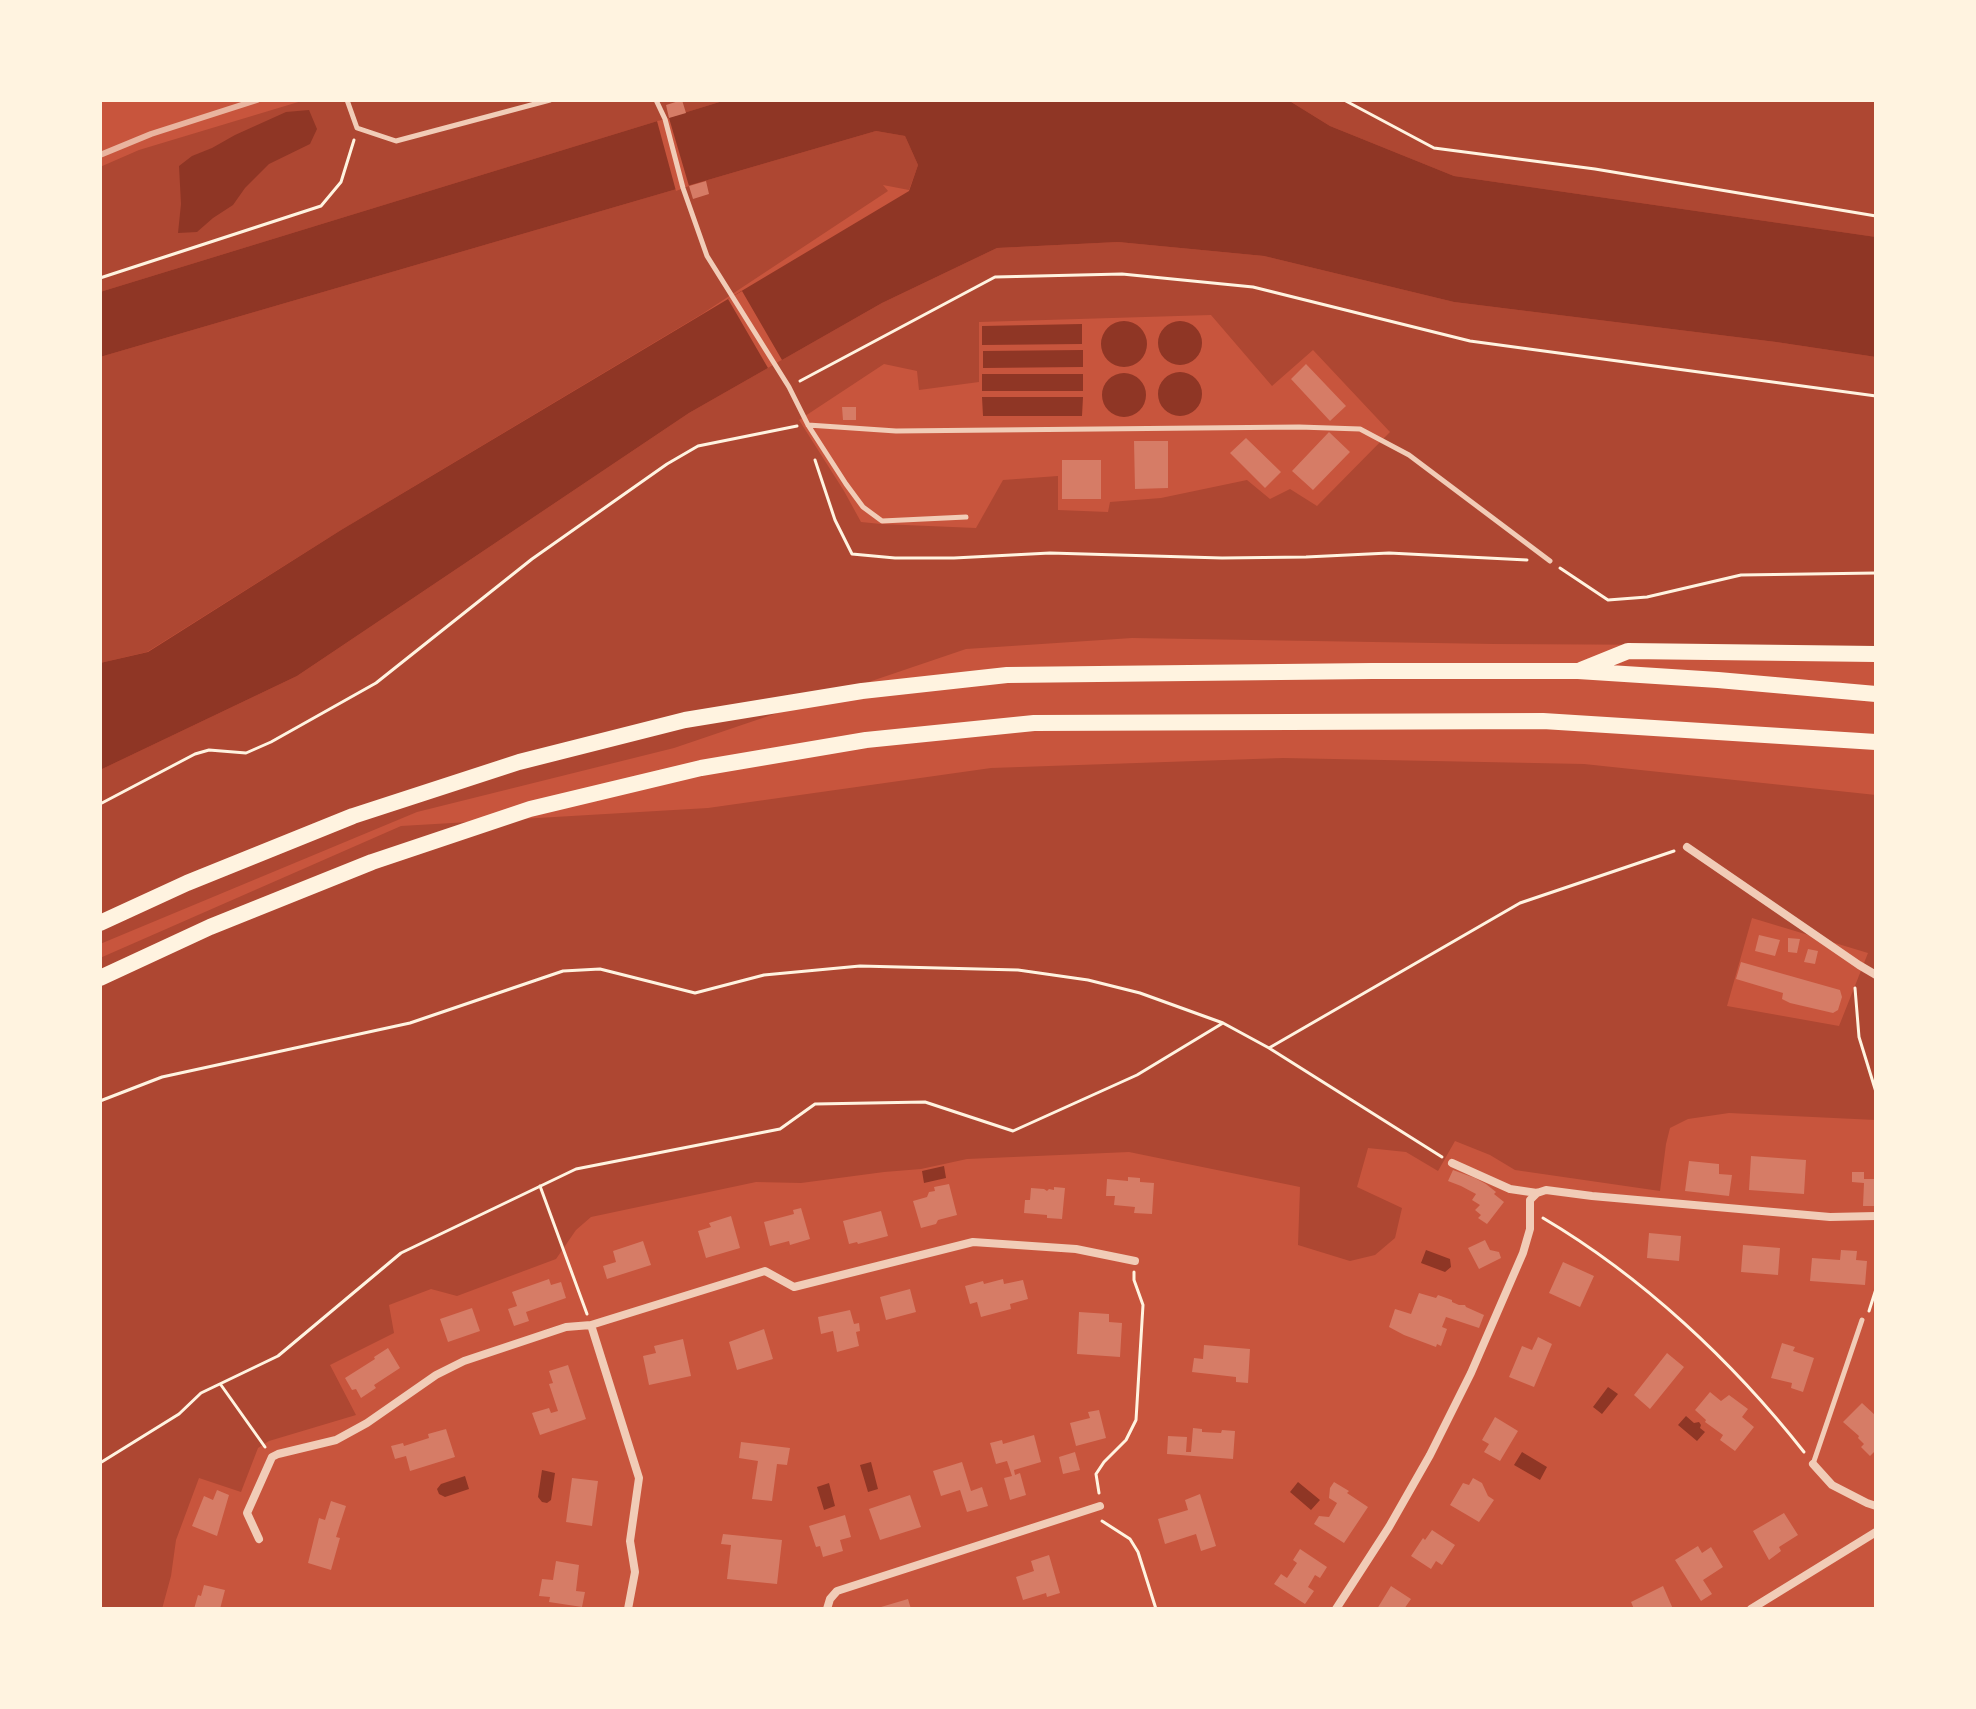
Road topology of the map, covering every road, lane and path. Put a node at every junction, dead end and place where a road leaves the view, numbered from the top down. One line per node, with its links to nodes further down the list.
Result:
1 (347, 100): 5 (lane)
2 (550, 100): 5 (lane)
3 (656, 100): 8 (lane)
4 (1344, 100): 6 (path)
5 (357, 128): 7 (path)
6 (1876, 216)
7 (100, 278)
8 (789, 387): 9 (path); 10 (lane)
9 (1876, 396)
10 (808, 425): 11 (lane); 12 (lane); 12 (path); 18 (path)
11 (966, 517)
12 (1550, 561): 13 (path)
13 (1876, 573)
14 (1876, 654): 15 (highway)
15 (1578, 671): 16 (highway); 20 (highway)
16 (1876, 694)
17 (1876, 742): 22 (highway)
18 (100, 804)
19 (1687, 847): 21 (street); 25 (path)
20 (100, 923)
21 (1876, 975)
22 (100, 978)
23 (1855, 988): 26 (path)
24 (1223, 1023): 25 (path); 27 (path); 29 (path)
25 (1269, 1048): 28 (path)
26 (1876, 1092)
27 (100, 1101)
28 (1452, 1163): 30 (street)
29 (540, 1186): 36 (path); 37 (path)
30 (1537, 1193): 31 (street); 32 (street)
31 (1530, 1211): 40 (path); 48 (street)
32 (1876, 1216)
33 (1135, 1261): 36 (street); 42 (path)
34 (1876, 1289): 35 (path)
35 (1862, 1320): 40 (lane)
36 (591, 1325): 38 (street); 45 (street)
37 (220, 1384): 38 (path); 39 (path)
38 (272, 1457): 44 (street)
39 (100, 1463)
40 (1813, 1464): 41 (street)
41 (1876, 1506)
42 (1096, 1507): 46 (street); 47 (path)
43 (1876, 1532): 49 (street)
44 (259, 1539)
45 (628, 1609)
46 (827, 1609)
47 (1156, 1609)
48 (1336, 1609)
49 (1751, 1609)

